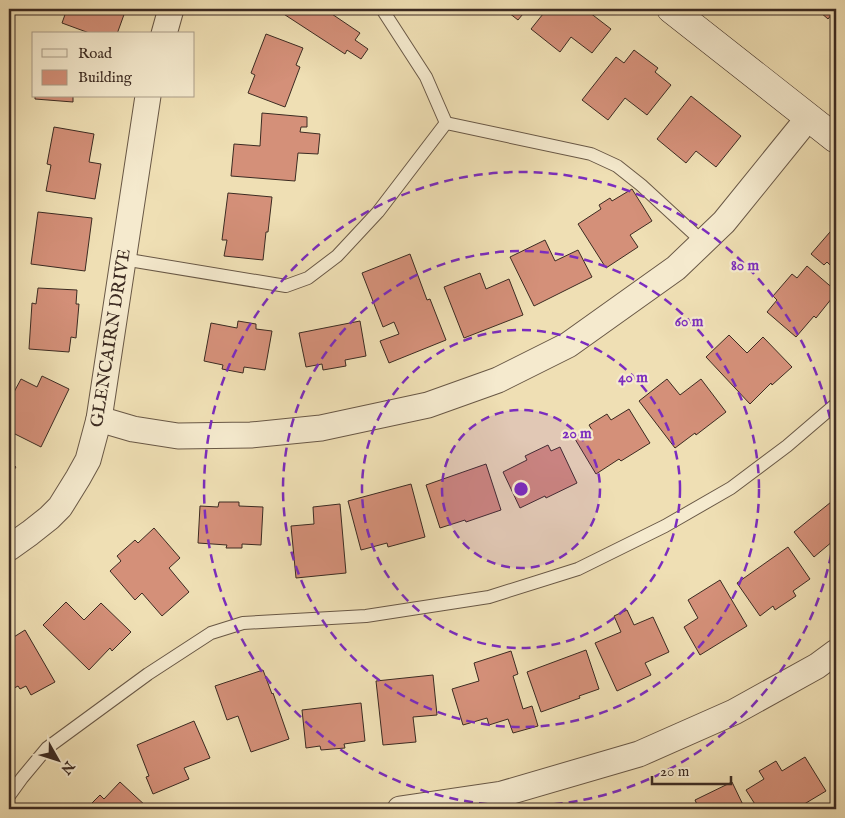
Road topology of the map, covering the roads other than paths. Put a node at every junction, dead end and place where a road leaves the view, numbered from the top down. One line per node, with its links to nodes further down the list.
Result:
1 (171, 9): 4 (street)
2 (382, 9): 7 (lane)
3 (670, 9): 6 (street)
4 (165, 32)
5 (148, 98): 10 (street, GLENCAIRN DRIVE)
6 (809, 118): 8 (street); 9 (street)
7 (446, 123): 9 (lane); 10 (lane)
8 (836, 138)
9 (704, 242): 12 (street)
10 (123, 258): 12 (street, GLENCAIRN DRIVE)
11 (836, 404): 15 (lane)
12 (98, 419): 13 (street, GLENCAIRN DRIVE)
13 (9, 548)
14 (836, 652): 16 (street)
15 (9, 796)
16 (400, 809)

